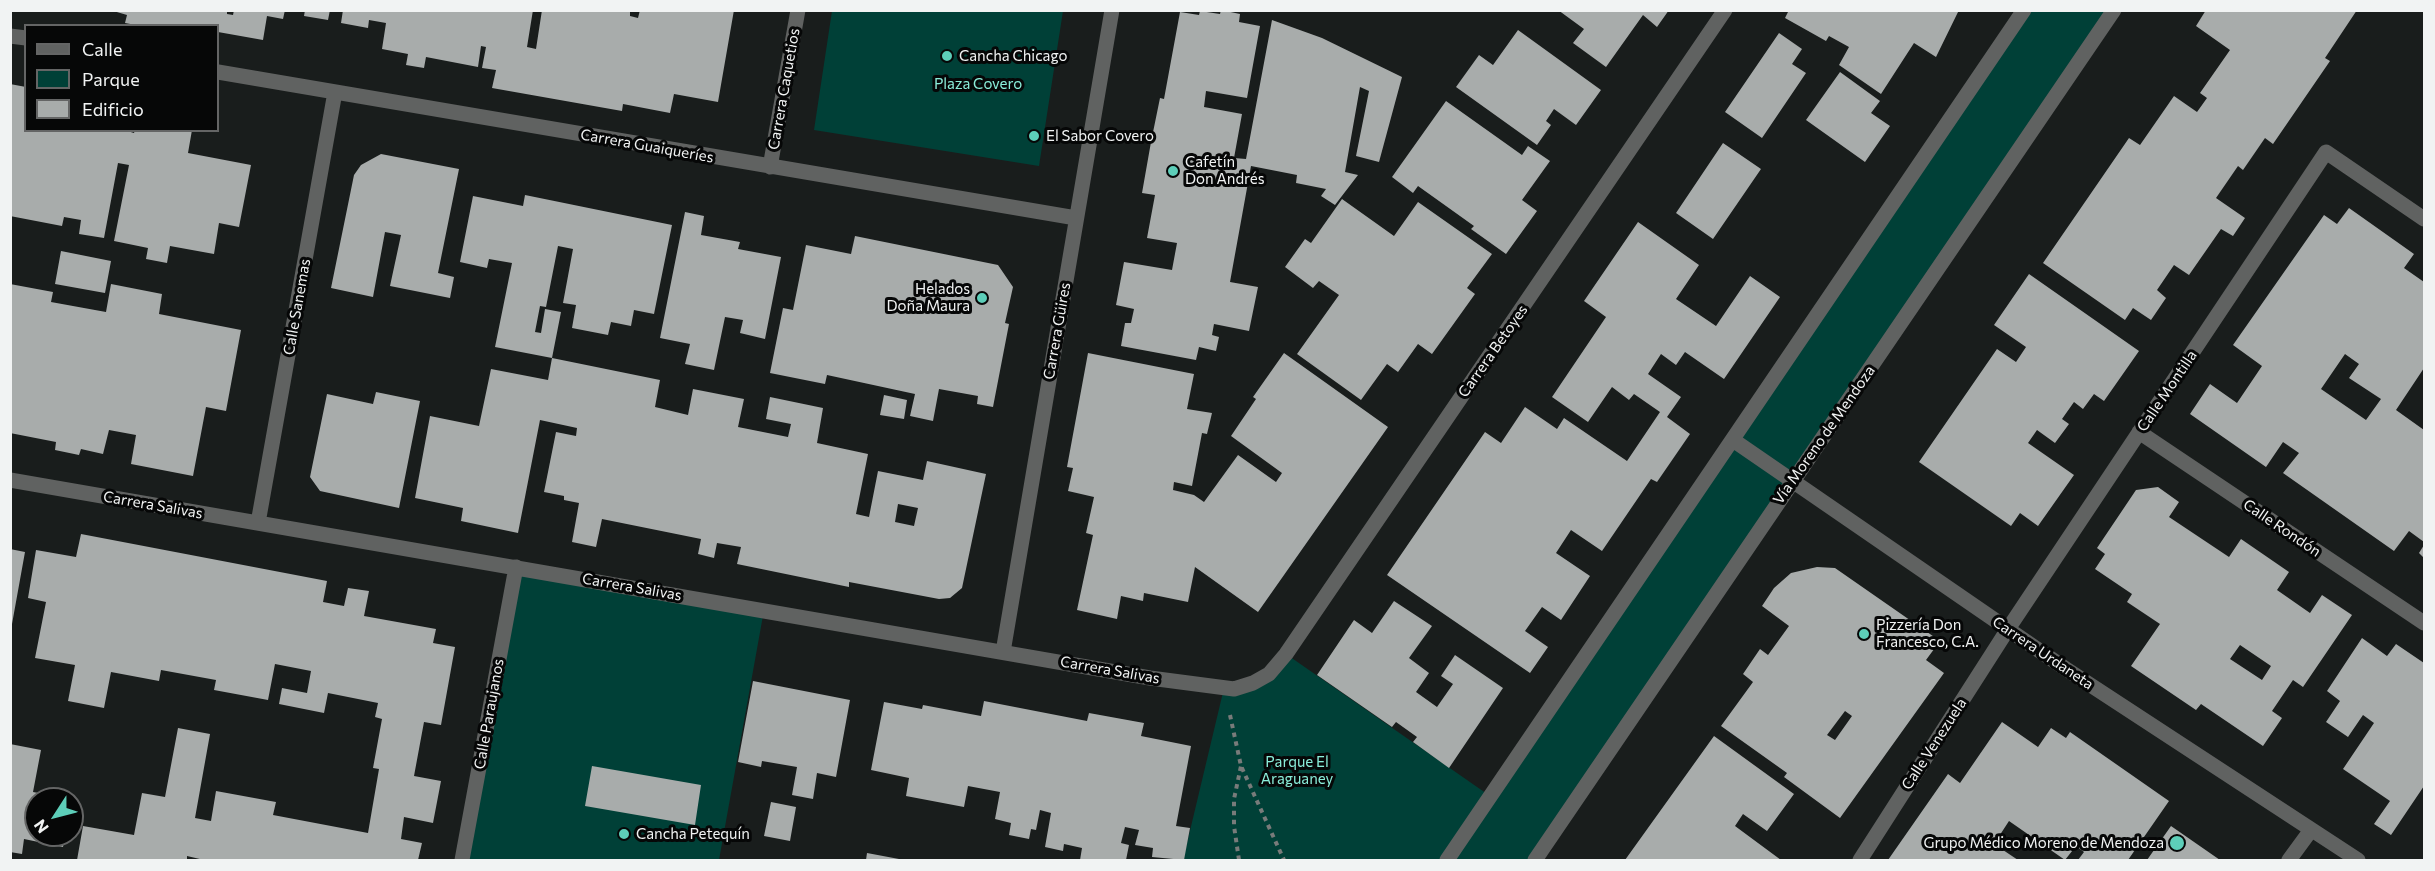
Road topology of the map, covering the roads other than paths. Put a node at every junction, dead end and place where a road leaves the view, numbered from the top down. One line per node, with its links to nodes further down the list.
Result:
1 (798, 10): 9 (street, Carrera Caquetios)
2 (1112, 10): 10 (street, Carrera Güires)
3 (1725, 10): 21 (street, Carrera Betoyes)
4 (2024, 10): 6 (street)
5 (2114, 10): 15 (street, Vía Moreno de Mendoza)
6 (2016, 17): 13 (street)
7 (219, 72): 8 (street, Carrera Guaiqueríes)
8 (335, 92): 9 (street, Carrera Guaiqueríes); 16 (street, Calle Sanemas)
9 (770, 167): 10 (street, Carrera Guaiqueríes)
10 (1076, 218): 20 (street, Carrera Güires)
11 (2424, 219): 12 (street, Calle Montilla)
12 (2139, 432): 18 (street, Calle Rondón); 19 (street, Calle Montilla)
13 (1733, 440): 15 (street, Carrera Urdaneta); 24 (street)
14 (10, 480): 16 (street, Carrera Salivas)
15 (1793, 481): 19 (street, Carrera Urdaneta); 25 (street, Vía Moreno de Mendoza)
16 (258, 523): 17 (street, Carrera Salivas)
17 (516, 567): 20 (street, Carrera Salivas); 23 (street, Calle Paraujanos)
18 (2424, 623)
19 (2008, 628): 22 (street, Carrera Urdaneta); 26 (street, Calle Venezuela)
20 (1003, 652): 21 (street, Carrera Salivas)
21 (1252, 683)
22 (2311, 830): 27 (street); 28 (street, Carrera Urdaneta)
23 (462, 861)
24 (1447, 861)
25 (1535, 861)
26 (1860, 861)
27 (2289, 861)
28 (2358, 861)

